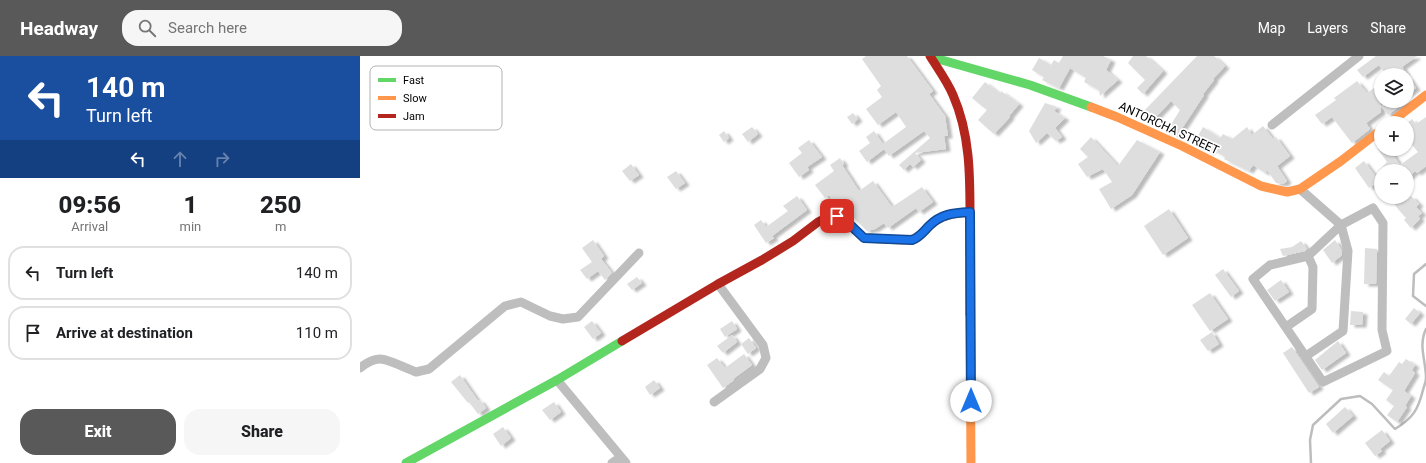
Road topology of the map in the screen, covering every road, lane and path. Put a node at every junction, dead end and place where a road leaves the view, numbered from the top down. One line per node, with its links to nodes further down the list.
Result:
1 (931, 56): 7 (main road, ANTORCHA STREET); 8 (main road)
2 (1359, 56): 5 (street)
3 (1426, 95): 4 (main road)
4 (1399, 116)
5 (1272, 124)
6 (1374, 135): 7 (main road, ANTORCHA STREET)
7 (1300, 189): 9 (street)
8 (970, 212): 12 (main road); 21 (main road)
9 (1341, 225): 11 (street); 14 (street); 14 (street)
10 (639, 253): 15 (street)
11 (1308, 256): 13 (street); 13 (street)
12 (718, 284): 16 (main road); 17 (street)
13 (1286, 327): 14 (street)
14 (1306, 356)
15 (360, 368)
16 (557, 380): 18 (street); 19 (main road)
17 (714, 402)
18 (623, 460): 20 (street)
19 (406, 463)
20 (612, 463)
21 (971, 463)

